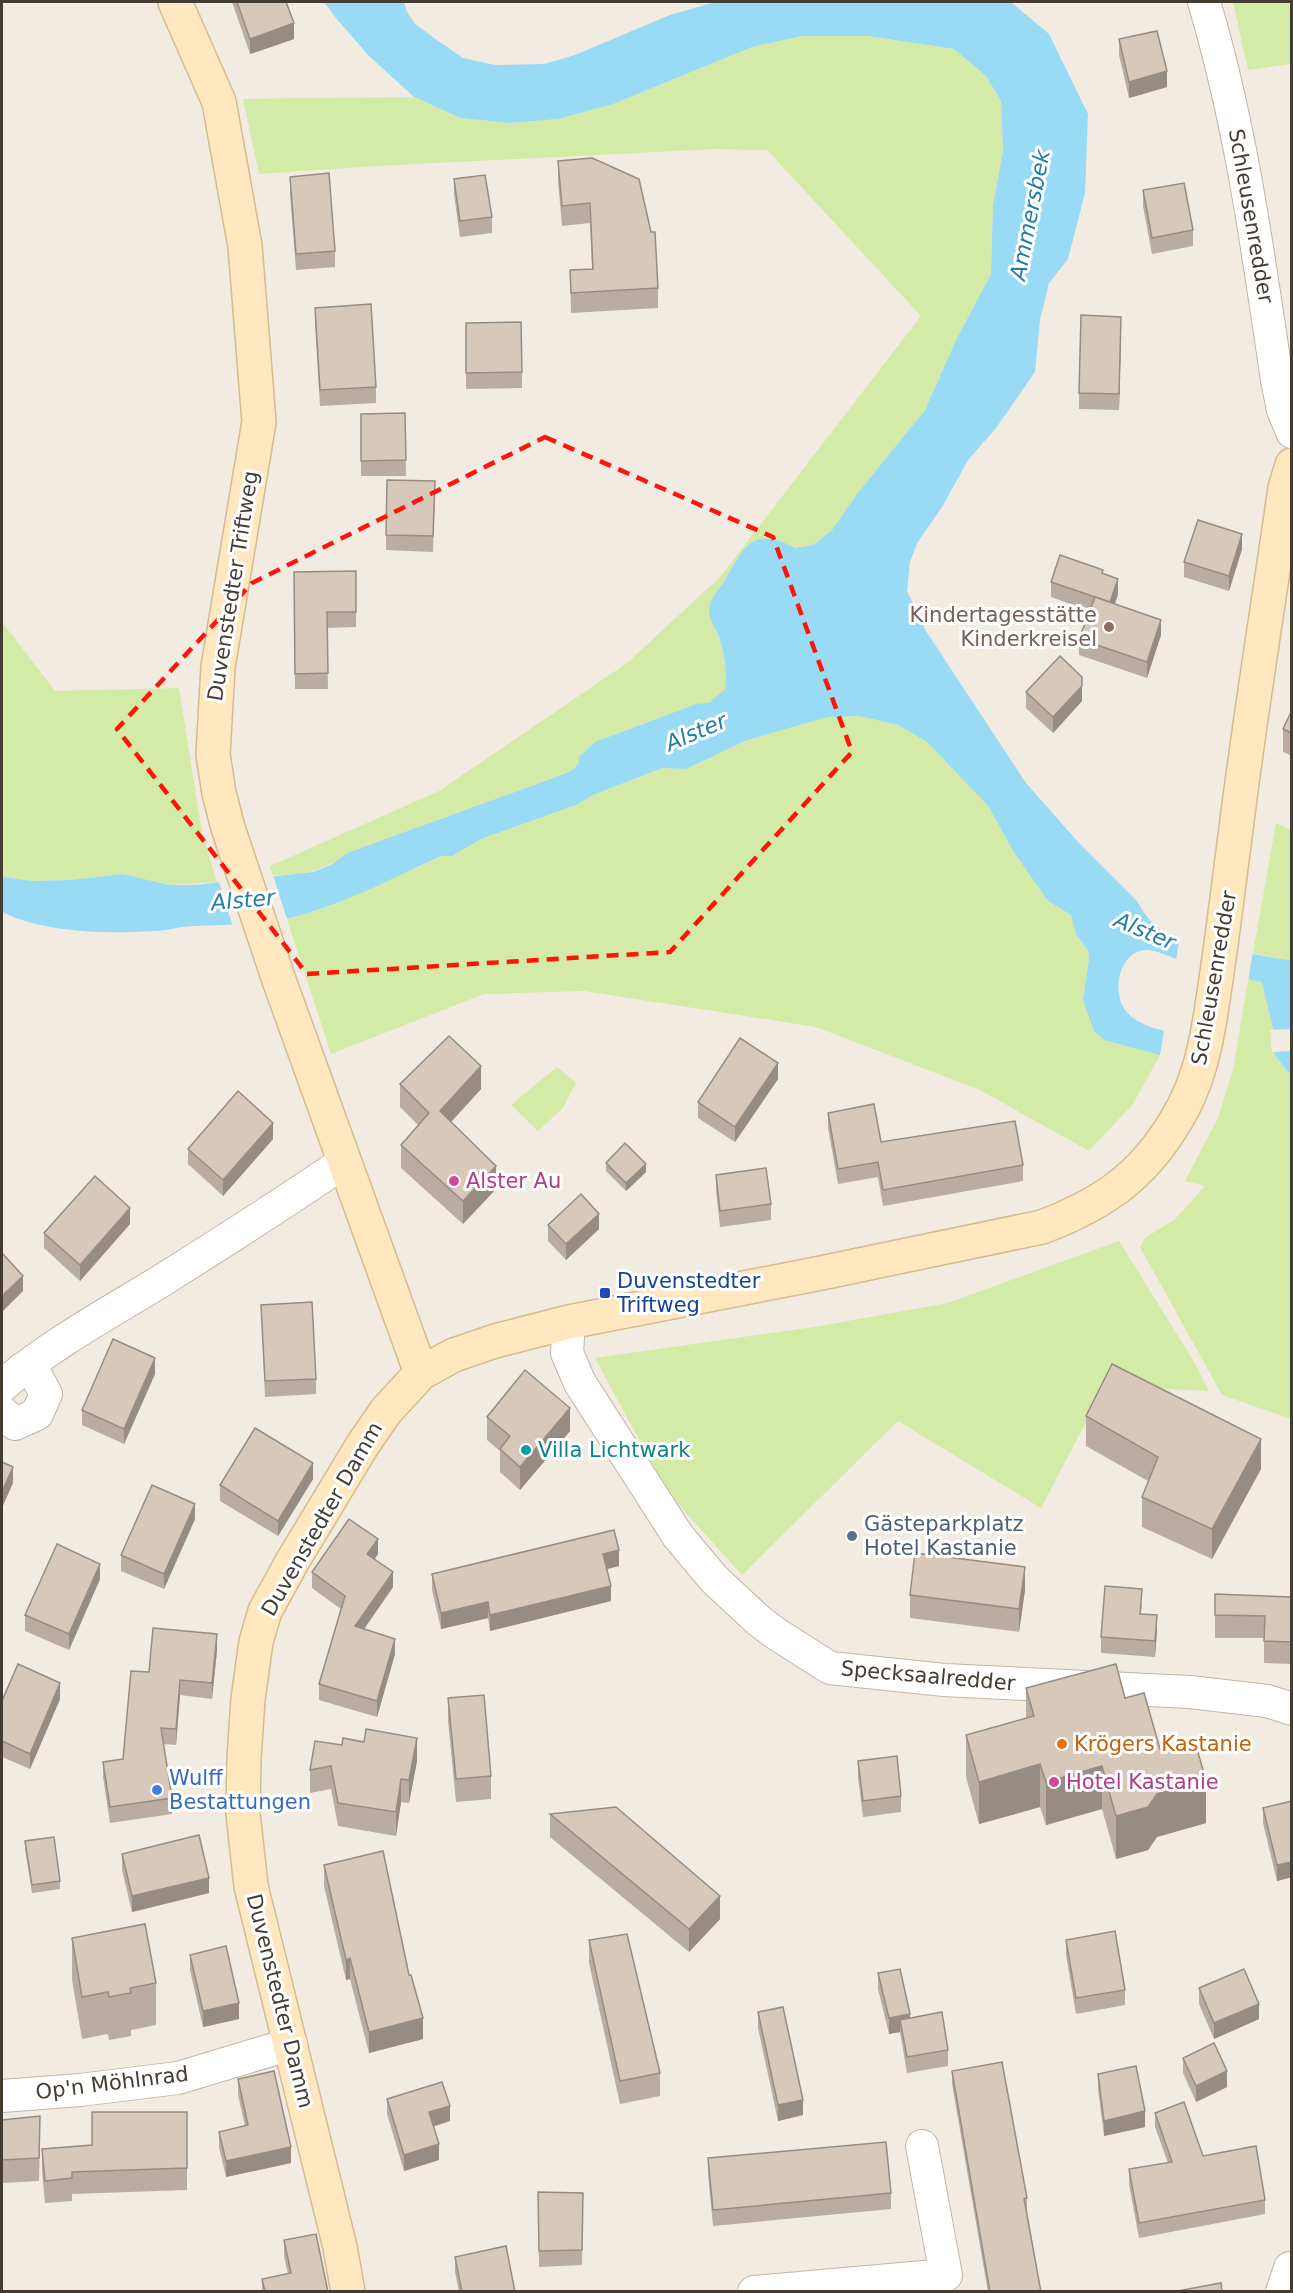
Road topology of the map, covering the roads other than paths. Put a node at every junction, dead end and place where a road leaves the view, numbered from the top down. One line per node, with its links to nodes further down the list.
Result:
1 (175, 2): 5 (street, Duvenstedter Triftweg)
2 (1204, 2): 3 (street, Schleusenredder)
3 (1292, 432)
4 (1292, 465): 6 (street, Schleusenredder)
5 (344, 1162): 7 (street, Duvenstedter Triftweg); 8 (street)
6 (569, 1322): 7 (street, Duvenstedter Damm); 10 (street, Specksaalredder)
7 (421, 1373): 11 (street, Duvenstedter Damm)
8 (12, 1378): 9 (street)
9 (2, 1412)
10 (1292, 1709)
11 (291, 2044): 12 (street, Op'n Möhlnrad); 15 (street, Duvenstedter Damm)
12 (2, 2096)
13 (922, 2146): 14 (street)
14 (947, 2283): 16 (street)
15 (348, 2292)
16 (754, 2292)

